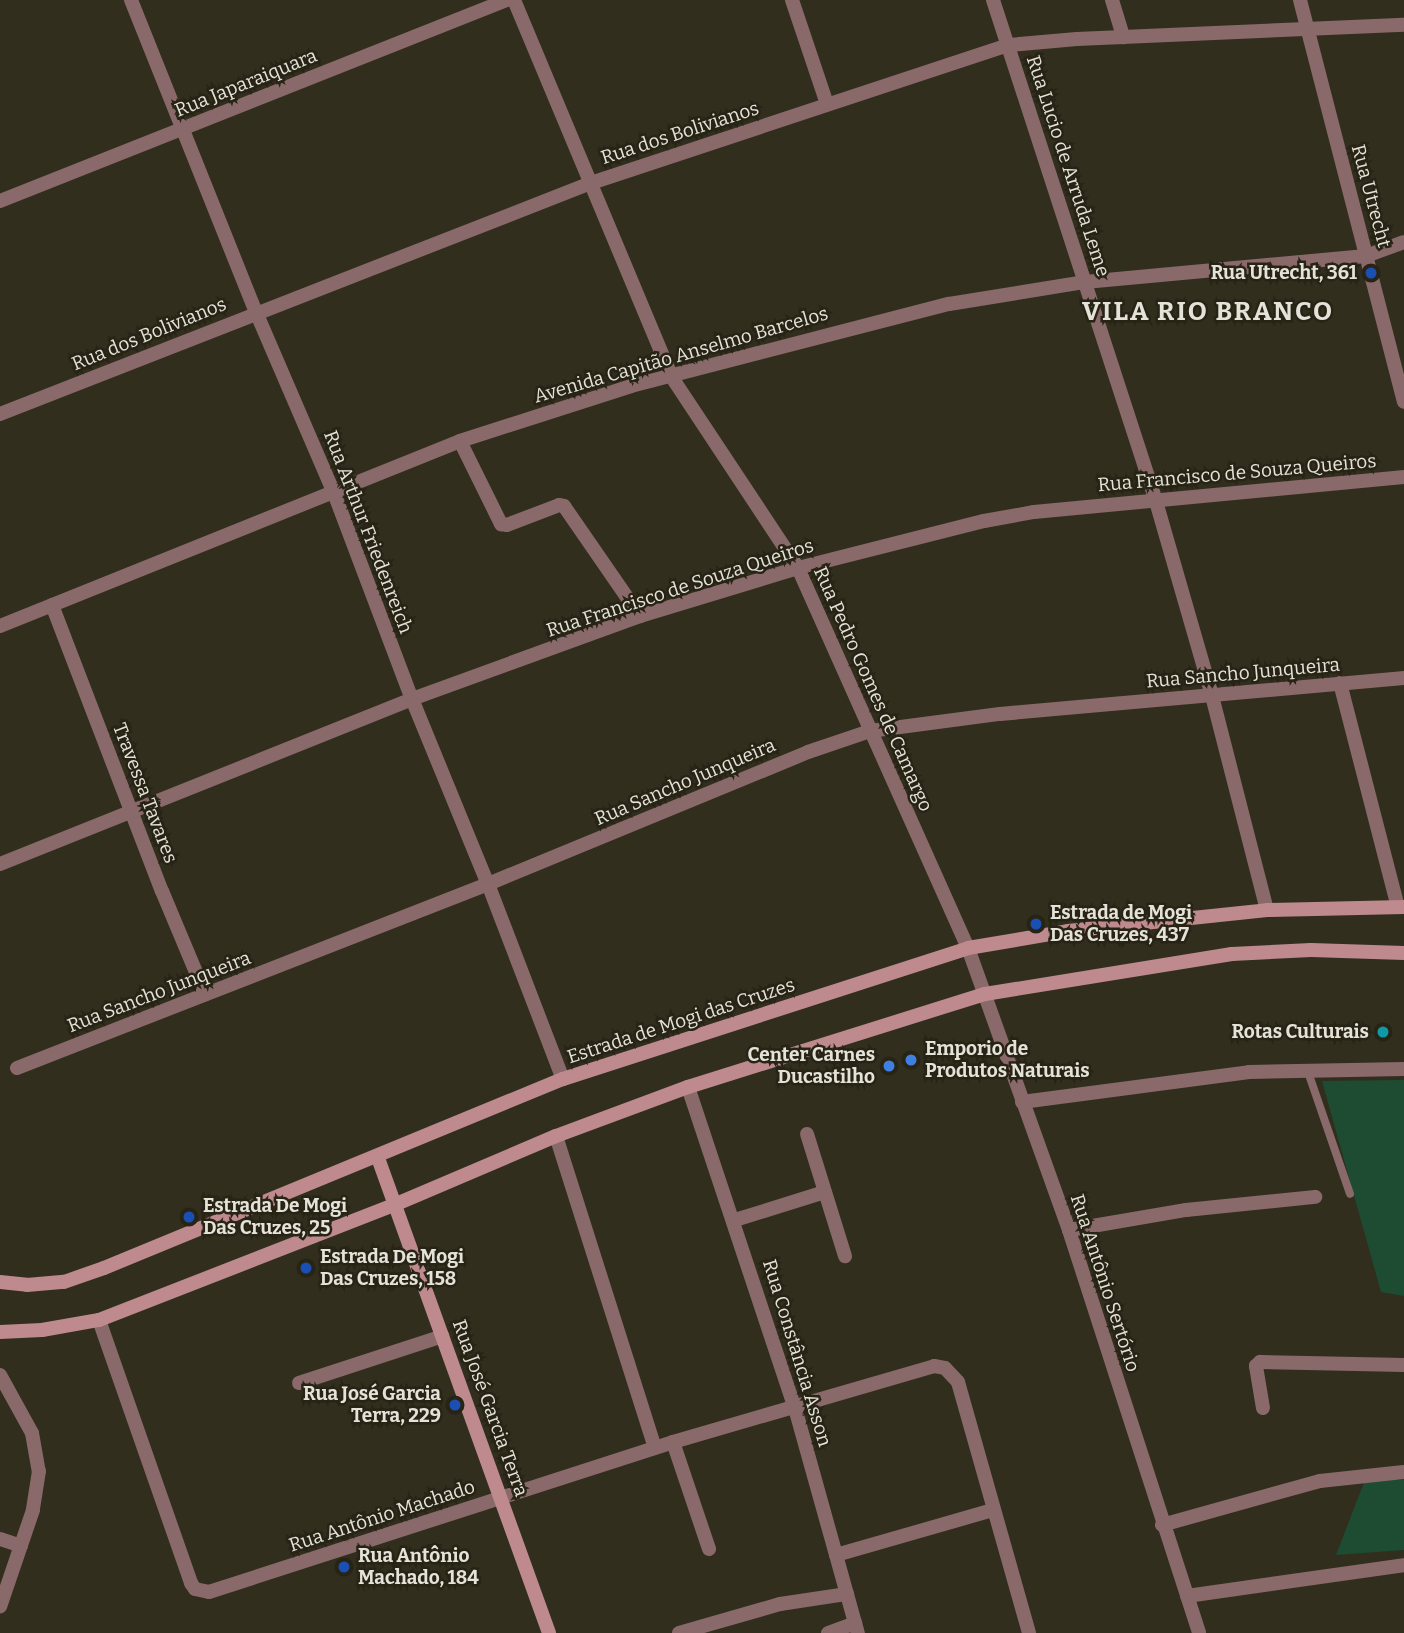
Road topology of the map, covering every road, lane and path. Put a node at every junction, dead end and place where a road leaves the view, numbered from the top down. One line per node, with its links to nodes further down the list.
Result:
1 (131, 0): 13 (street, Rua Arthur Friedenreich)
2 (507, 0): 13 (street, Rua Japaraiquara)
3 (514, 0): 14 (street, Rua Pedro Gomes de Camargo)
4 (792, 0): 12 (street)
5 (993, 0): 11 (street, Rua Lucio de Arruda Leme)
6 (1112, 0): 10 (street)
7 (1300, 0): 9 (street, Rua Utrecht)
8 (1404, 25): 9 (street, Rua dos Bolivianos)
9 (1307, 30): 10 (street, Rua dos Bolivianos); 17 (street, Rua Utrecht)
10 (1123, 37): 11 (street, Rua dos Bolivianos)
11 (1009, 45): 12 (street, Rua dos Bolivianos); 18 (street, Rua Lucio de Arruda Leme)
12 (827, 104): 14 (street, Rua dos Bolivianos)
13 (183, 128): 15 (street, Rua Japaraiquara); 19 (street, Rua Arthur Friedenreich)
14 (591, 183): 19 (street, Rua dos Bolivianos); 20 (street, Rua Pedro Gomes de Camargo)
15 (0, 201)
16 (1404, 242): 17 (street, Avenida Capitão Anselmo Barcelos)
17 (1366, 256): 18 (street, Avenida Capitão Anselmo Barcelos); 21 (street, Rua Utrecht)
18 (1085, 282): 20 (street, Avenida Capitão Anselmo Barcelos); 26 (street, Rua Lucio de Arruda Leme)
19 (256, 312): 22 (street, Rua dos Bolivianos); 25 (street, Rua Arthur Friedenreich)
20 (671, 376): 23 (street, Avenida Capitão Anselmo Barcelos); 27 (street, Rua Pedro Gomes de Camargo)
21 (1404, 402)
22 (0, 414)
23 (460, 441): 25 (street, Avenida Capitão Anselmo Barcelos); 29 (street)
24 (1404, 477): 26 (street, Rua Francisco de Souza Queiros)
25 (334, 493): 28 (street, Avenida Capitão Anselmo Barcelos); 34 (street, Rua Arthur Friedenreich)
26 (1154, 498): 27 (street, Rua Francisco de Souza Queiros); 33 (street, Rua Lucio de Arruda Leme)
27 (798, 568): 29 (street, Rua Francisco de Souza Queiros); 35 (street, Rua Pedro Gomes de Camargo)
28 (52, 605): 30 (street, Avenida Capitão Anselmo Barcelos); 36 (street, Travessa Tavares)
29 (640, 617): 34 (street, Rua Francisco de Souza Queiros)
30 (0, 626)
31 (1404, 678): 32 (street, Rua Sancho Junqueira)
32 (1340, 684): 33 (street, Rua Sancho Junqueira); 39 (street)
33 (1212, 696): 35 (street, Rua Sancho Junqueira); 40 (street, Rua Lucio de Arruda Leme)
34 (412, 699): 36 (street, Rua Francisco de Souza Queiros); 38 (street, Rua Arthur Friedenreich)
35 (870, 730): 38 (street, Rua Sancho Junqueira); 41 (street, Rua Pedro Gomes de Camargo)
36 (132, 811): 37 (street, Rua Francisco de Souza Queiros); 43 (street, Travessa Tavares)
37 (1, 860)
38 (488, 884): 43 (street, Rua Sancho Junqueira); 48 (street, Rua Arthur Friedenreich)
39 (1401, 907): 40 (main road, Estrada de Mogi das Cruzes)
40 (1267, 910): 41 (main road, Estrada de Mogi das Cruzes)
41 (968, 948): 44 (street, Rua Antônio Sertório); 48 (main road, Estrada de Mogi das Cruzes)
42 (1404, 953): 44 (main road)
43 (205, 994): 45 (street, Rua Sancho Junqueira)
44 (985, 994): 49 (main road); 50 (street, Rua Antônio Sertório)
45 (17, 1068)
46 (1307, 1069): 47 (street); 50 (street); 55 (lane)
47 (1404, 1069)
48 (563, 1079): 53 (main road, Estrada de Mogi das Cruzes)
49 (688, 1087): 52 (main road); 58 (street, Rua Constância Asson)
50 (1022, 1102): 59 (street, Rua Antônio Sertório)
51 (807, 1134): 54 (street)
52 (556, 1136): 57 (main road); 71 (street)
53 (378, 1158): 57 (main road, Rua José Garcia Terra); 61 (main road, Estrada de Mogi das Cruzes)
54 (825, 1192): 58 (street); 60 (street)
55 (1350, 1194)
56 (1315, 1197): 59 (street)
57 (394, 1205): 62 (main road); 64 (main road, Rua José Garcia Terra)
58 (735, 1220): 68 (street, Rua Constância Asson)
59 (1069, 1230): 75 (street, Rua Antônio Sertório)
60 (845, 1256)
61 (0, 1282)
62 (99, 1320): 63 (main road); 73 (street, Rua Antônio Machado)
63 (0, 1332)
64 (443, 1336): 67 (street); 73 (main road, Rua José Garcia Terra)
65 (1404, 1365): 69 (street)
66 (0, 1375): 77 (street)
67 (299, 1384)
68 (795, 1408): 70 (street, Rua Antônio Machado); 74 (street, Rua Antônio Machado); 79 (street, Rua Constância Asson)
69 (1263, 1408)
70 (673, 1442): 71 (street, Rua Antônio Machado); 78 (street)
71 (654, 1448): 73 (street, Rua Antônio Machado)
72 (1404, 1472): 75 (street)
73 (502, 1497): 85 (main road, Rua José Garcia Terra)
74 (993, 1510): 79 (street); 88 (street)
75 (1162, 1525): 82 (street, Rua Antônio Sertório)
76 (0, 1539): 77 (street)
77 (21, 1546): 83 (street)
78 (709, 1549)
79 (836, 1555): 81 (street, Rua Constância Asson)
80 (1404, 1564): 82 (street)
81 (847, 1594): 84 (street, Rua Constância Asson); 86 (street)
82 (1187, 1596): 89 (street, Rua Antônio Sertório)
83 (0, 1607)
84 (857, 1628): 87 (street)
85 (549, 1633)
86 (679, 1633)
87 (828, 1633)
88 (1029, 1633)
89 (1199, 1633)

